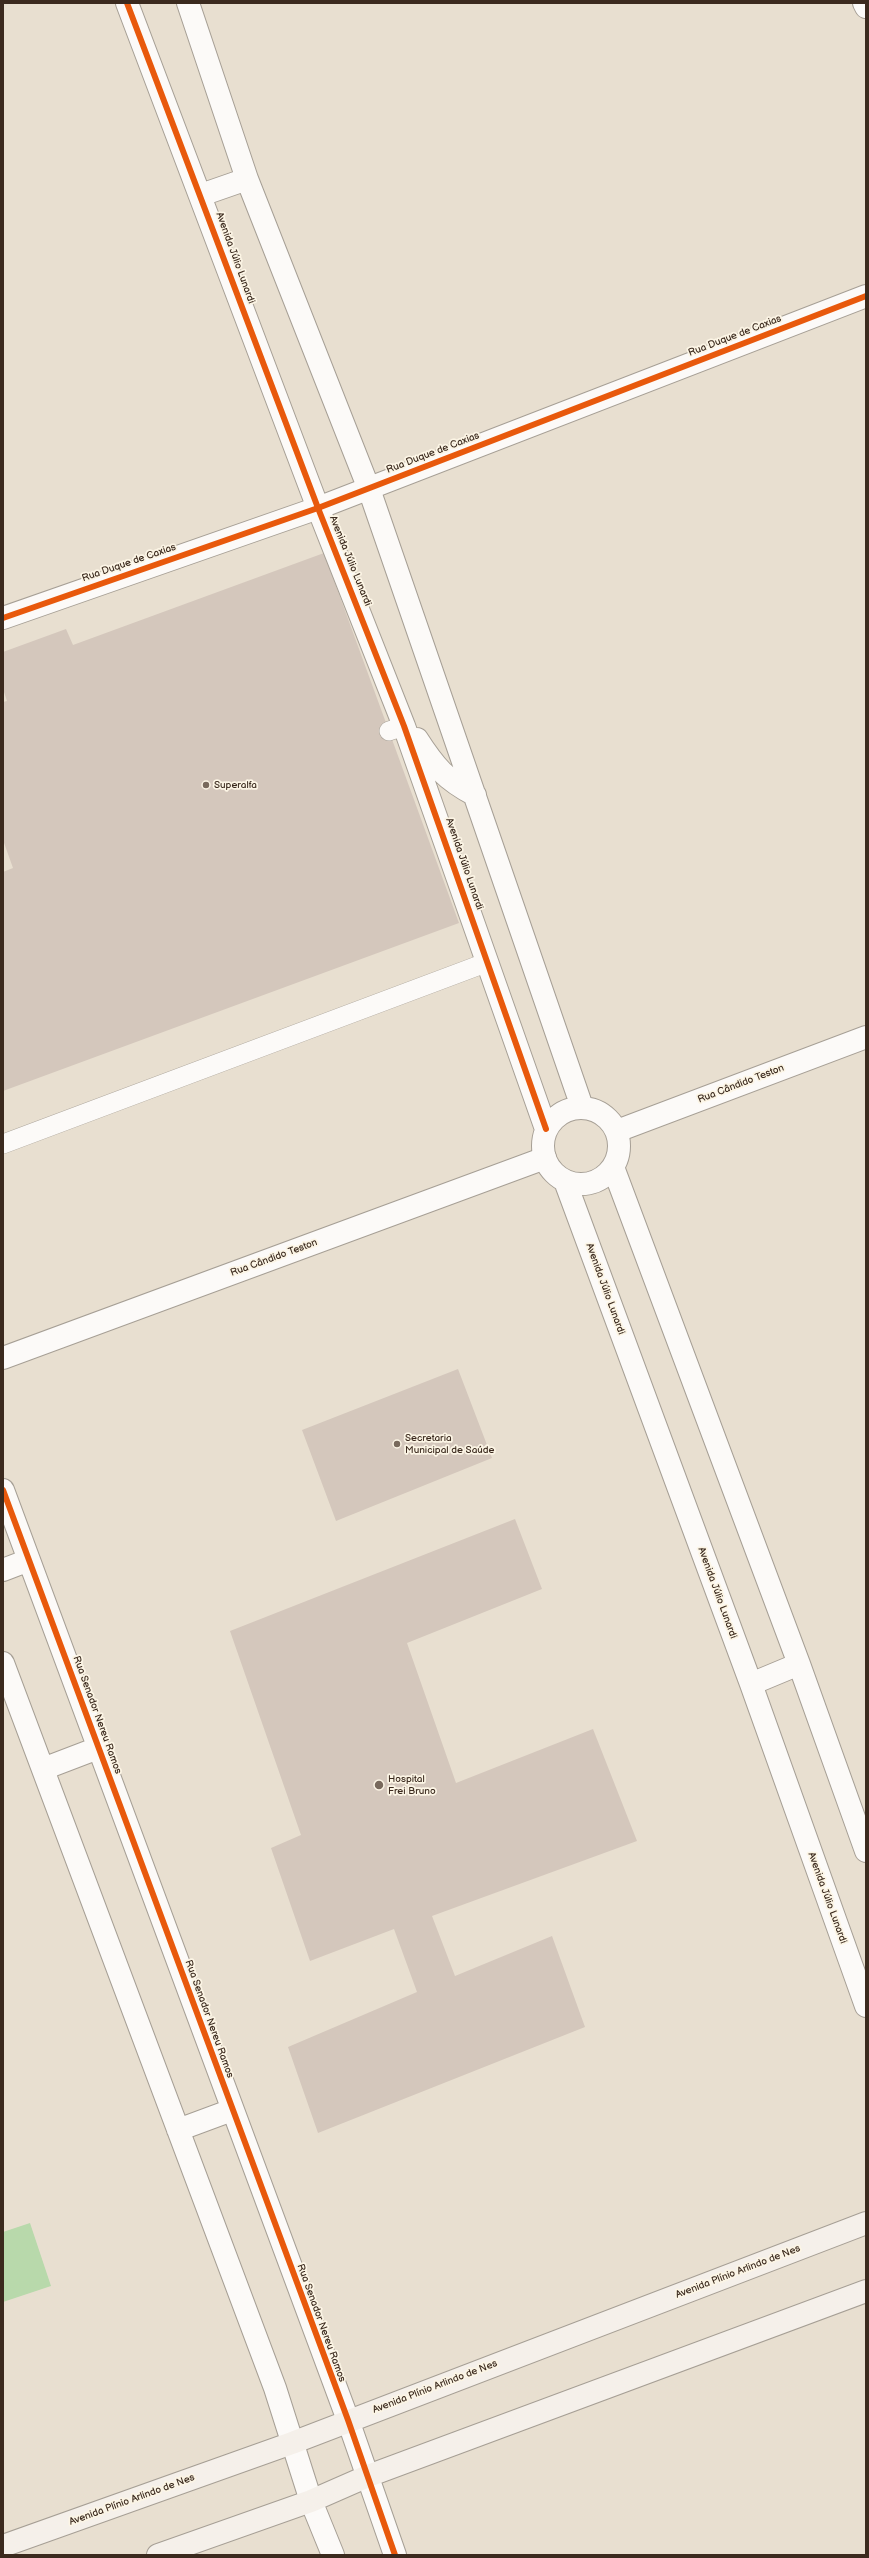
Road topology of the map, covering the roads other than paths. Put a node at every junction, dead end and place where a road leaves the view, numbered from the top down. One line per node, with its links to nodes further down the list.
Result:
1 (127, 3): 6 (street, Avenida Júlio Lunardi)
2 (188, 3): 5 (street)
3 (864, 3): 4 (street)
4 (866, 7)
5 (247, 179): 6 (street); 8 (street)
6 (201, 195): 9 (street, Avenida Júlio Lunardi)
7 (866, 296): 8 (street, Rua Duque de Caxias)
8 (369, 489): 9 (street, Rua Duque de Caxias); 12 (street)
9 (318, 508): 10 (street, Rua Duque de Caxias); 11 (street, Avenida Júlio Lunardi)
10 (3, 618)
11 (396, 728): 12 (street); 13 (street, Avenida Júlio Lunardi)
12 (475, 795): 15 (street)
13 (488, 962): 16 (street, Avenida Júlio Lunardi); 18 (lane)
14 (866, 1037): 17 (street, Rua Cândido Teston)
15 (582, 1107): 16 (street); 17 (street)
16 (546, 1129): 19 (street)
17 (617, 1131): 20 (street)
18 (3, 1144)
19 (545, 1158): 21 (street); 22 (street, Rua Cândido Teston)
20 (613, 1167): 21 (street); 27 (street)
21 (565, 1181): 28 (street, Avenida Júlio Lunardi)
22 (3, 1358)
23 (3, 1490): 24 (street, Rua Senador Nereu Ramos)
24 (29, 1560): 25 (street); 29 (street, Rua Senador Nereu Ramos)
25 (3, 1570)
26 (3, 1663): 30 (street)
27 (799, 1664): 28 (street); 31 (street)
28 (751, 1684): 32 (street, Avenida Júlio Lunardi)
29 (98, 1748): 30 (street); 33 (street, Rua Senador Nereu Ramos)
30 (43, 1769): 34 (street)
31 (866, 1851)
32 (866, 2006)
33 (232, 2110): 34 (street); 37 (street, Rua Senador Nereu Ramos)
34 (178, 2130): 38 (street)
35 (866, 2223): 37 (main road, Avenida Plínio Arlindo de Nes)
36 (866, 2291): 39 (main road)
37 (348, 2420): 38 (main road, Avenida Plínio Arlindo de Nes); 39 (street, Rua Senador Nereu Ramos)
38 (292, 2443): 40 (street); 41 (main road, Avenida Plínio Arlindo de Nes)
39 (368, 2476): 40 (main road); 44 (street, Rua Senador Nereu Ramos)
40 (311, 2501): 42 (main road); 43 (street)
41 (3, 2546)
42 (158, 2555)
43 (333, 2555)
44 (395, 2555)

